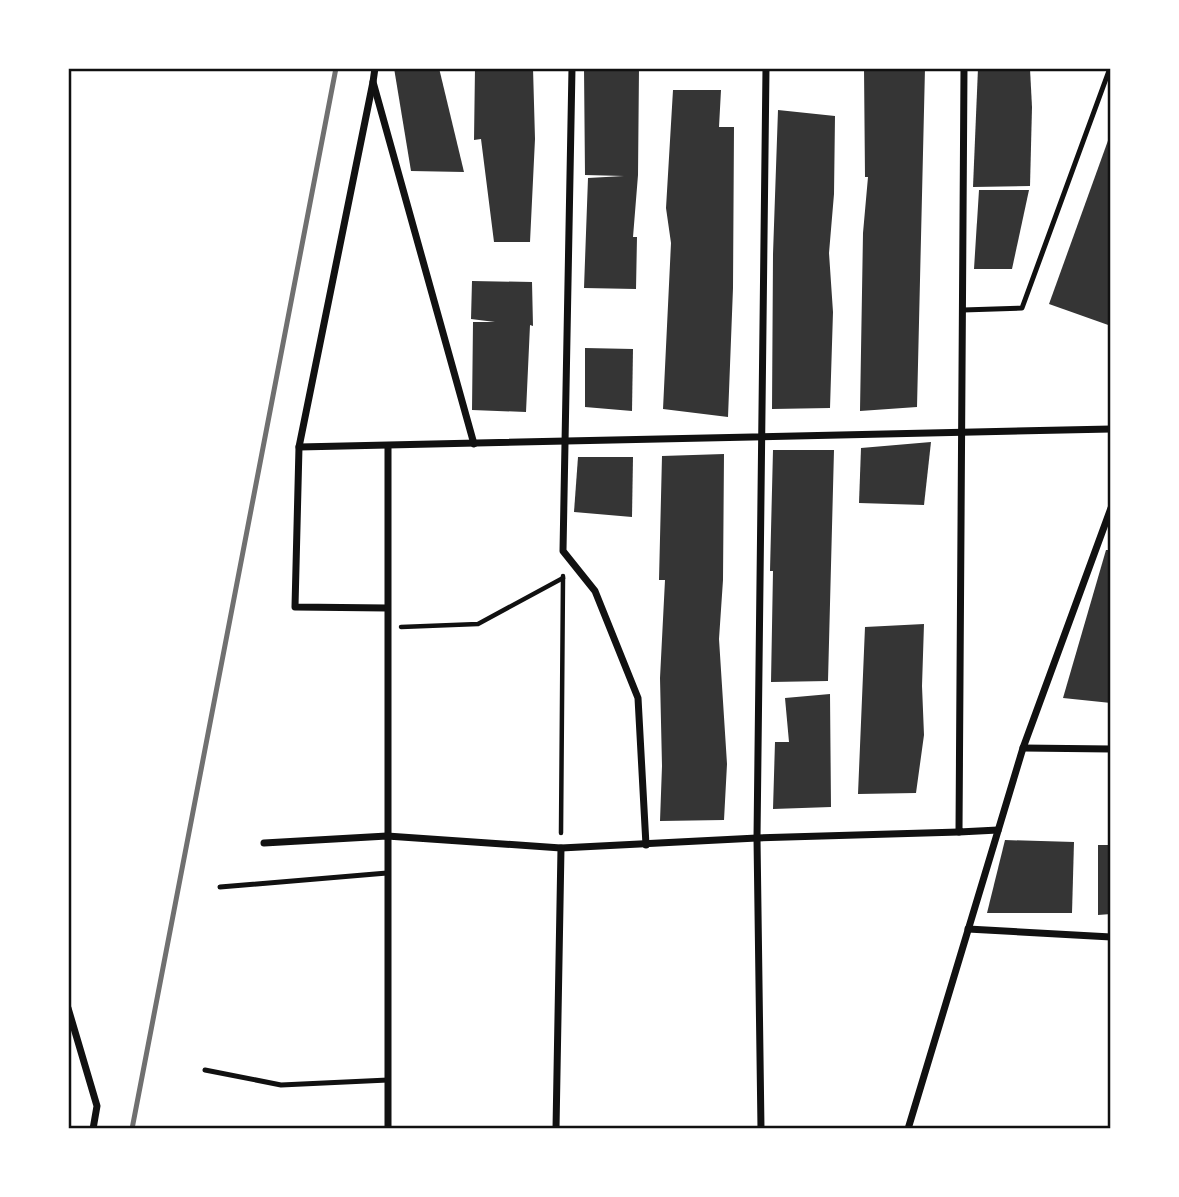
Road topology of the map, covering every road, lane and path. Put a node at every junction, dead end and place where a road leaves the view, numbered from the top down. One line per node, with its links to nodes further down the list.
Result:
1 (376, 68): 6 (street)
2 (572, 68): 11 (street)
3 (766, 68): 10 (street)
4 (964, 68): 7 (street)
5 (1110, 68): 7 (lane)
6 (373, 82): 12 (street); 14 (street)
7 (963, 310): 9 (street)
8 (1111, 429): 9 (street)
9 (962, 432): 10 (street); 24 (street)
10 (762, 437): 11 (street); 26 (street)
11 (567, 440): 12 (street); 17 (street)
12 (474, 444): 13 (street)
13 (388, 446): 14 (street); 19 (street)
14 (299, 447): 19 (street)
15 (1111, 508): 16 (street)
16 (1108, 525): 21 (street)
17 (563, 551): 18 (path); 28 (street)
18 (564, 577): 20 (path); 29 (path)
19 (387, 608): 20 (street)
20 (387, 628): 25 (street)
21 (1023, 748): 22 (street); 23 (street)
22 (1111, 749)
23 (998, 830): 24 (street); 32 (street)
24 (959, 832): 26 (street)
25 (387, 835): 27 (street); 29 (street); 30 (street)
26 (757, 838): 28 (street); 40 (street)
27 (264, 843)
28 (646, 845): 29 (street)
29 (561, 848): 39 (street)
30 (387, 873): 31 (lane); 36 (street)
31 (220, 887)
32 (968, 929): 33 (street); 41 (street)
33 (1111, 937)
34 (68, 1008): 37 (street)
35 (205, 1070): 36 (lane)
36 (388, 1080): 38 (street)
37 (93, 1129)
38 (388, 1129)
39 (556, 1129)
40 (761, 1129)
41 (908, 1129)

